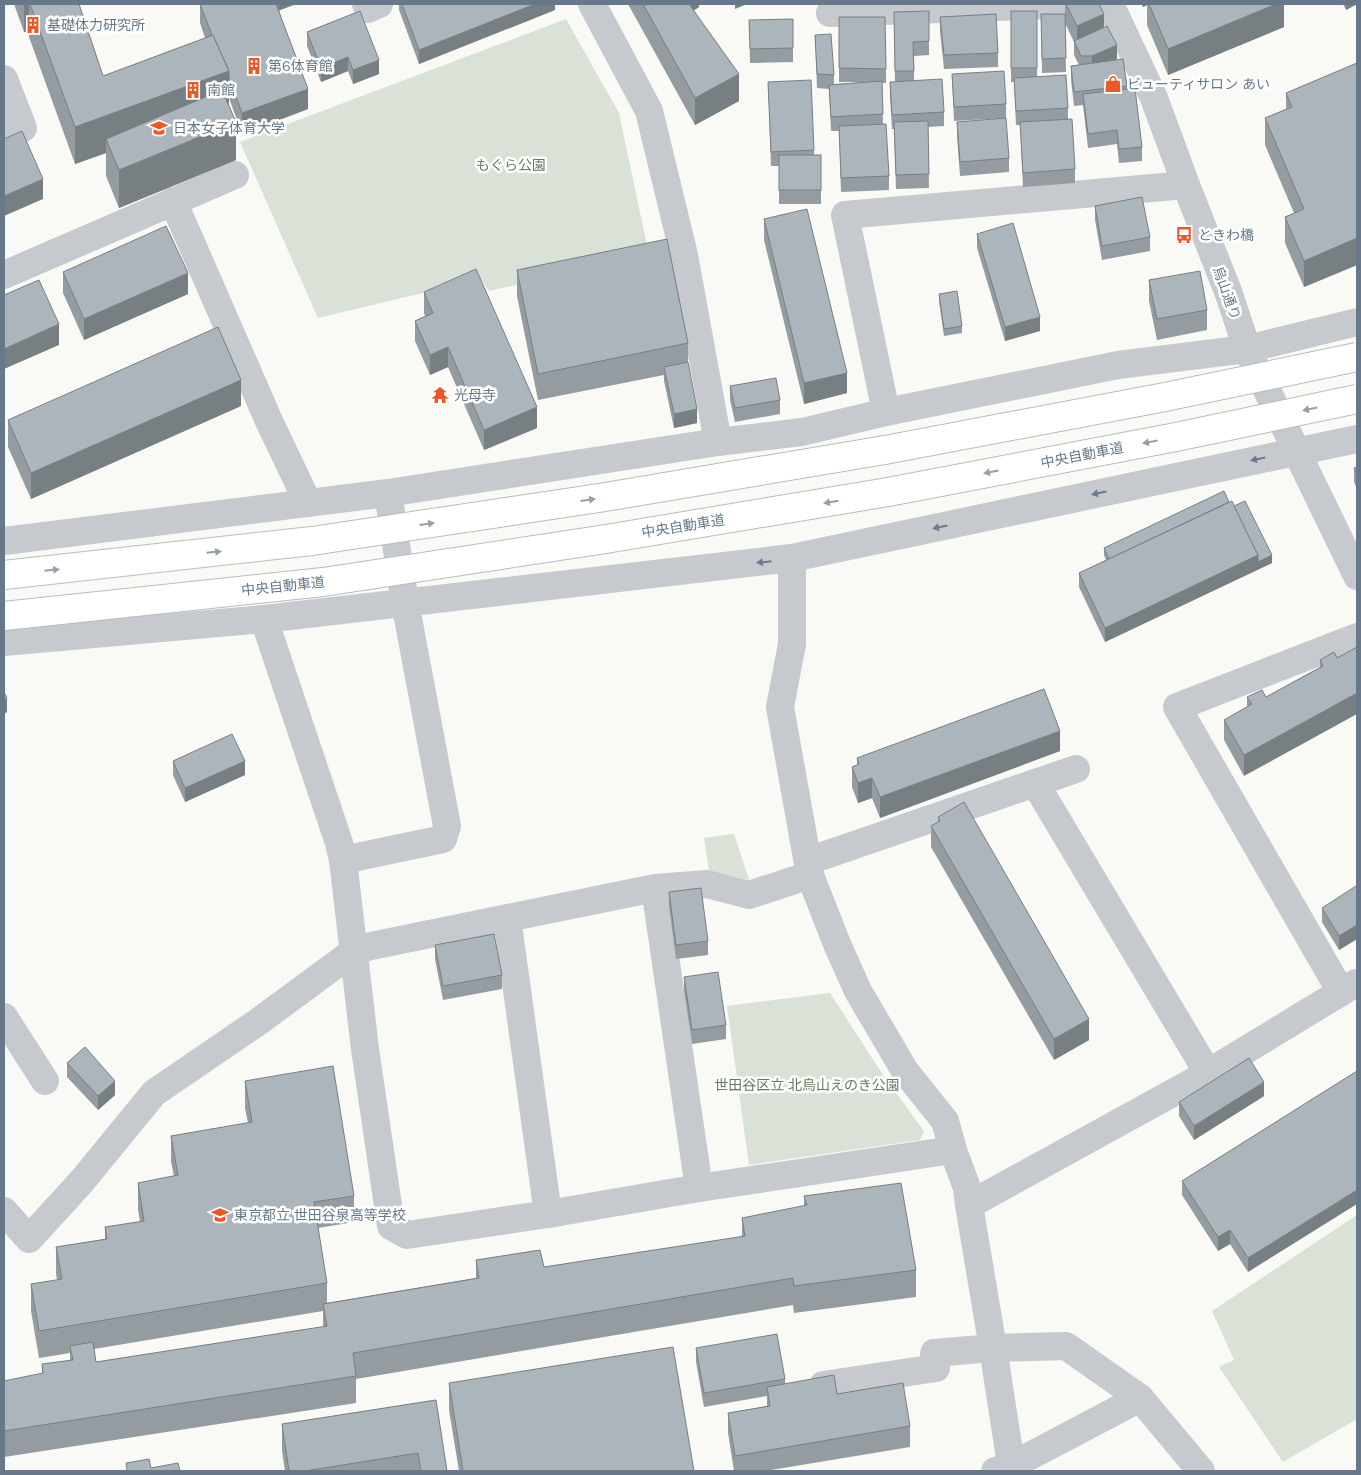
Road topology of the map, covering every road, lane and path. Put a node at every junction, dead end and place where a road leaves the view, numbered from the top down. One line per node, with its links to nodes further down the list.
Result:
1 (366, 4): 2 (street)
2 (379, 4)
3 (592, 4): 19 (street)
4 (1079, 4): 6 (street)
5 (1110, 4): 10 (street, 烏山通り)
6 (830, 13)
7 (4, 79): 8 (street)
8 (4, 137)
9 (235, 175): 11 (street)
10 (1186, 185): 14 (street, 烏山通り); 17 (street)
11 (173, 200): 12 (street); 22 (street)
12 (4, 275)
13 (1357, 322): 14 (street)
14 (1247, 349): 17 (street); 20 (street, 烏山通り)
15 (1357, 357): 25 (highway, one-way to 15, bridge)
16 (1357, 399): 28 (highway, 中央自動車道, one-way to 28, bridge)
17 (886, 412): 19 (street)
18 (1357, 439): 20 (street)
19 (718, 442): 21 (street)
20 (1296, 451): 24 (street, one-way to 24); 26 (street, 烏山通り)
21 (388, 493): 22 (street); 27 (street)
22 (308, 503): 23 (street)
23 (4, 541)
24 (792, 558): 27 (street, one-way to 27); 35 (street)
25 (4, 575)
26 (1357, 576)
27 (405, 602): 29 (street); 34 (street)
28 (4, 616)
29 (264, 619): 31 (street); 34 (street)
30 (1357, 637): 39 (street)
31 (4, 642)
32 (1076, 768): 33 (street)
33 (1035, 783): 35 (street); 41 (street)
34 (343, 860): 38 (street)
35 (809, 868): 36 (street); 43 (street)
36 (655, 888): 37 (street); 44 (street)
37 (507, 918): 38 (street); 47 (street)
38 (353, 952): 46 (street); 47 (street)
39 (1349, 987): 41 (street)
40 (4, 1017): 42 (street)
41 (1208, 1073): 45 (street)
42 (45, 1080)
43 (953, 1150): 44 (street); 45 (street)
44 (699, 1188): 47 (street)
45 (969, 1205): 48 (street)
46 (4, 1211)
47 (548, 1214)
48 (993, 1348): 49 (street); 50 (street); 51 (street)
49 (823, 1385)
50 (1140, 1398): 51 (street); 52 (street)
51 (1005, 1470)
52 (1201, 1471)

